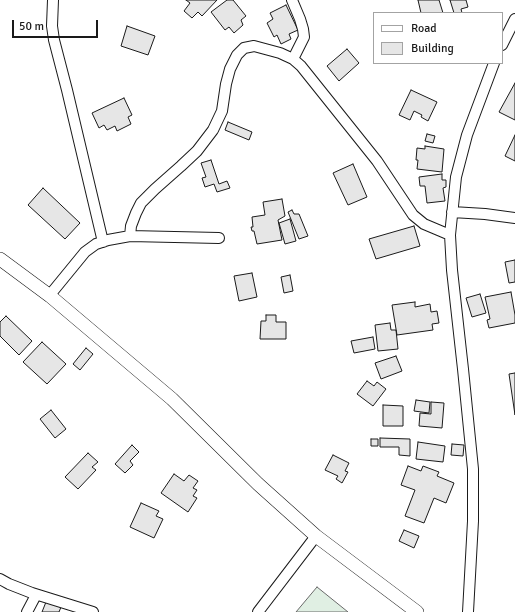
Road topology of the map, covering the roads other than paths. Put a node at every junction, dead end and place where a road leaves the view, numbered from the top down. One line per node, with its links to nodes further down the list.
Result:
1 (53, 0): 12 (street)
2 (292, 0): 5 (street)
3 (515, 19): 4 (street)
4 (503, 43)
5 (293, 59): 9 (street); 10 (street)
6 (494, 64): 7 (street)
7 (452, 212): 8 (street); 9 (street)
8 (515, 218)
9 (450, 235): 22 (street)
10 (130, 236): 11 (street); 12 (street)
11 (219, 238)
12 (103, 242): 14 (street)
13 (0, 259): 14 (street)
14 (49, 296): 15 (street)
15 (316, 536): 20 (street); 21 (street)
16 (0, 580): 17 (street)
17 (36, 595): 18 (street); 19 (street)
18 (27, 612)
19 (93, 612)
20 (258, 612)
21 (417, 612)
22 (468, 612)

